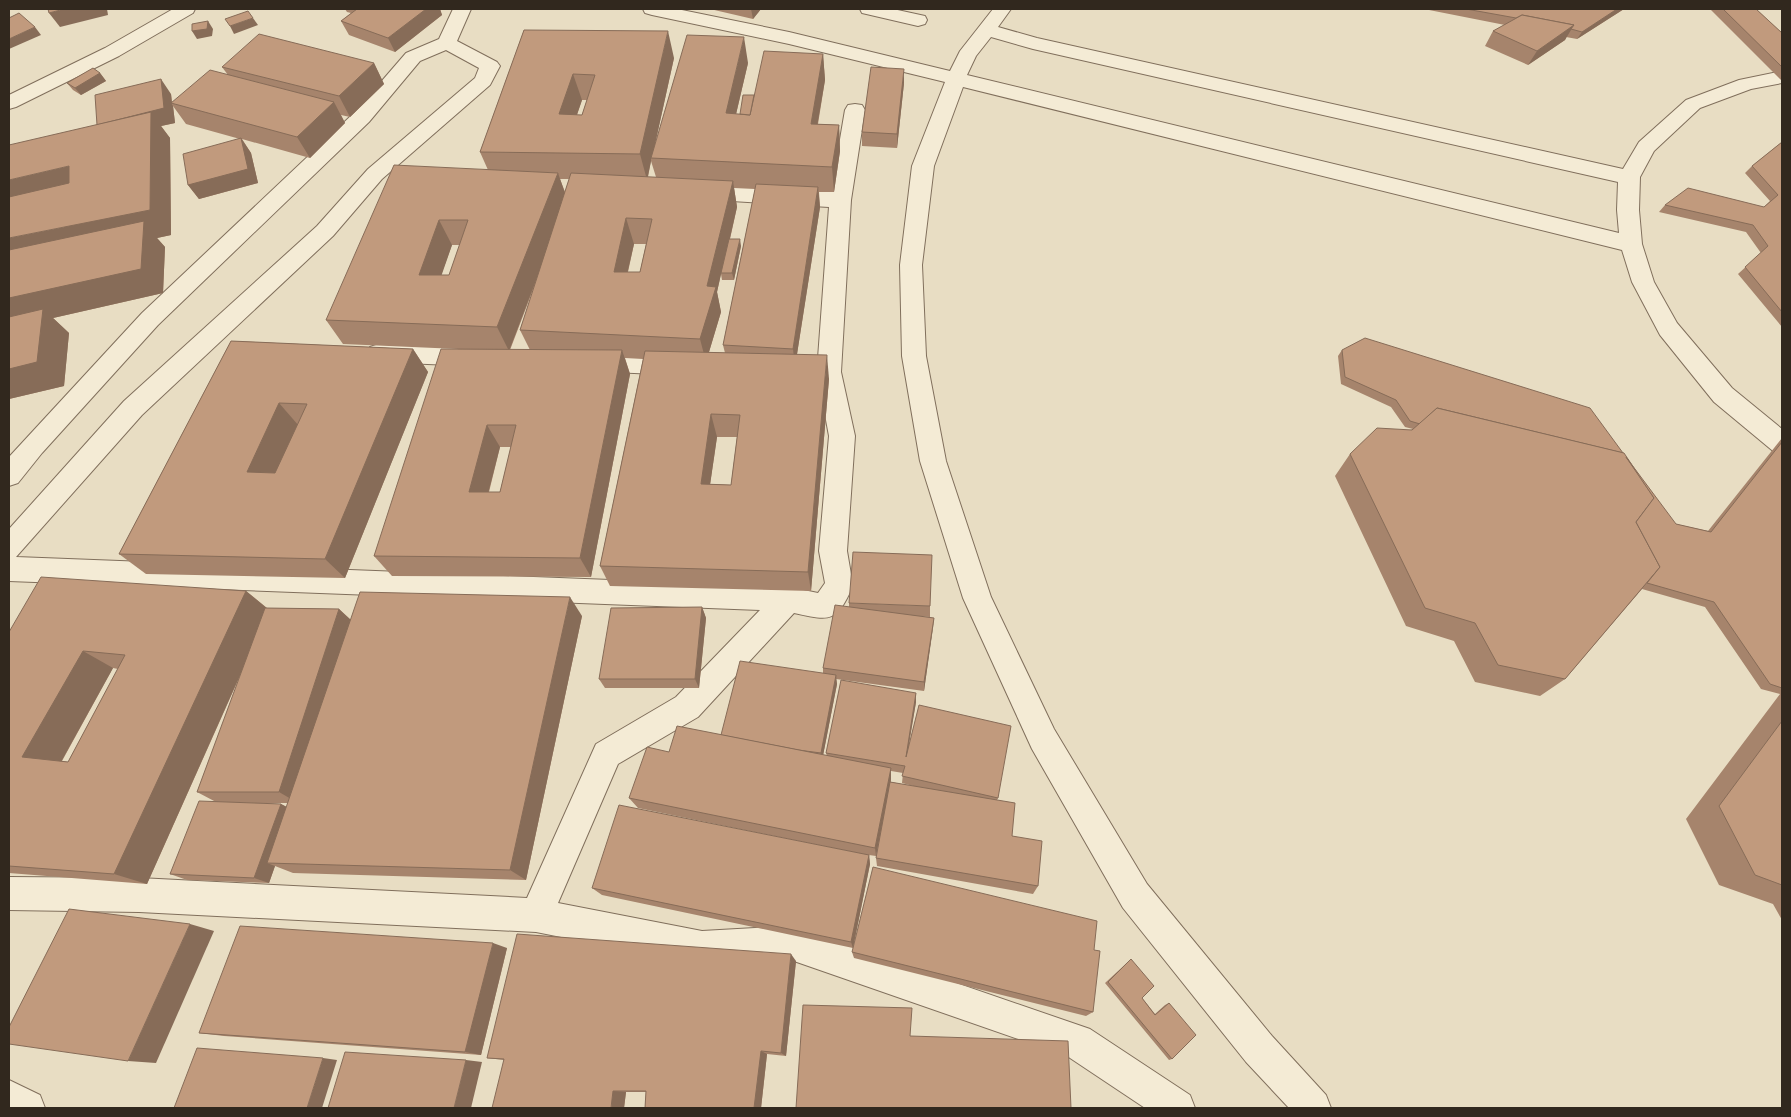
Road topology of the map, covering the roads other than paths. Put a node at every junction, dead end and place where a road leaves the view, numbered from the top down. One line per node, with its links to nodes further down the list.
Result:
1 (186, 9): 10 (street)
2 (462, 9): 7 (street)
3 (652, 9): 9 (street)
4 (868, 9): 6 (street)
5 (993, 19): 9 (street); 14 (street)
6 (918, 20)
7 (447, 43): 12 (street); 25 (street)
8 (1782, 77): 14 (street)
9 (956, 79): 17 (street); 34 (street)
10 (9, 103)
11 (855, 110): 16 (street)
12 (375, 174): 13 (street); 18 (street)
13 (405, 176)
14 (1629, 176): 17 (street)
15 (682, 191): 16 (street)
16 (840, 200): 28 (street)
17 (1631, 244): 24 (street)
18 (202, 346): 19 (street); 26 (street)
19 (232, 348)
20 (361, 353): 21 (street)
21 (501, 358)
22 (570, 361): 23 (street)
23 (700, 366)
24 (1782, 444)
25 (9, 475)
26 (9, 548)
27 (9, 570): 28 (street)
28 (789, 599): 30 (street)
29 (9, 894): 30 (street)
30 (536, 915): 33 (street)
31 (9, 1098): 32 (street)
32 (27, 1108)
33 (1177, 1108)
34 (1313, 1108)

